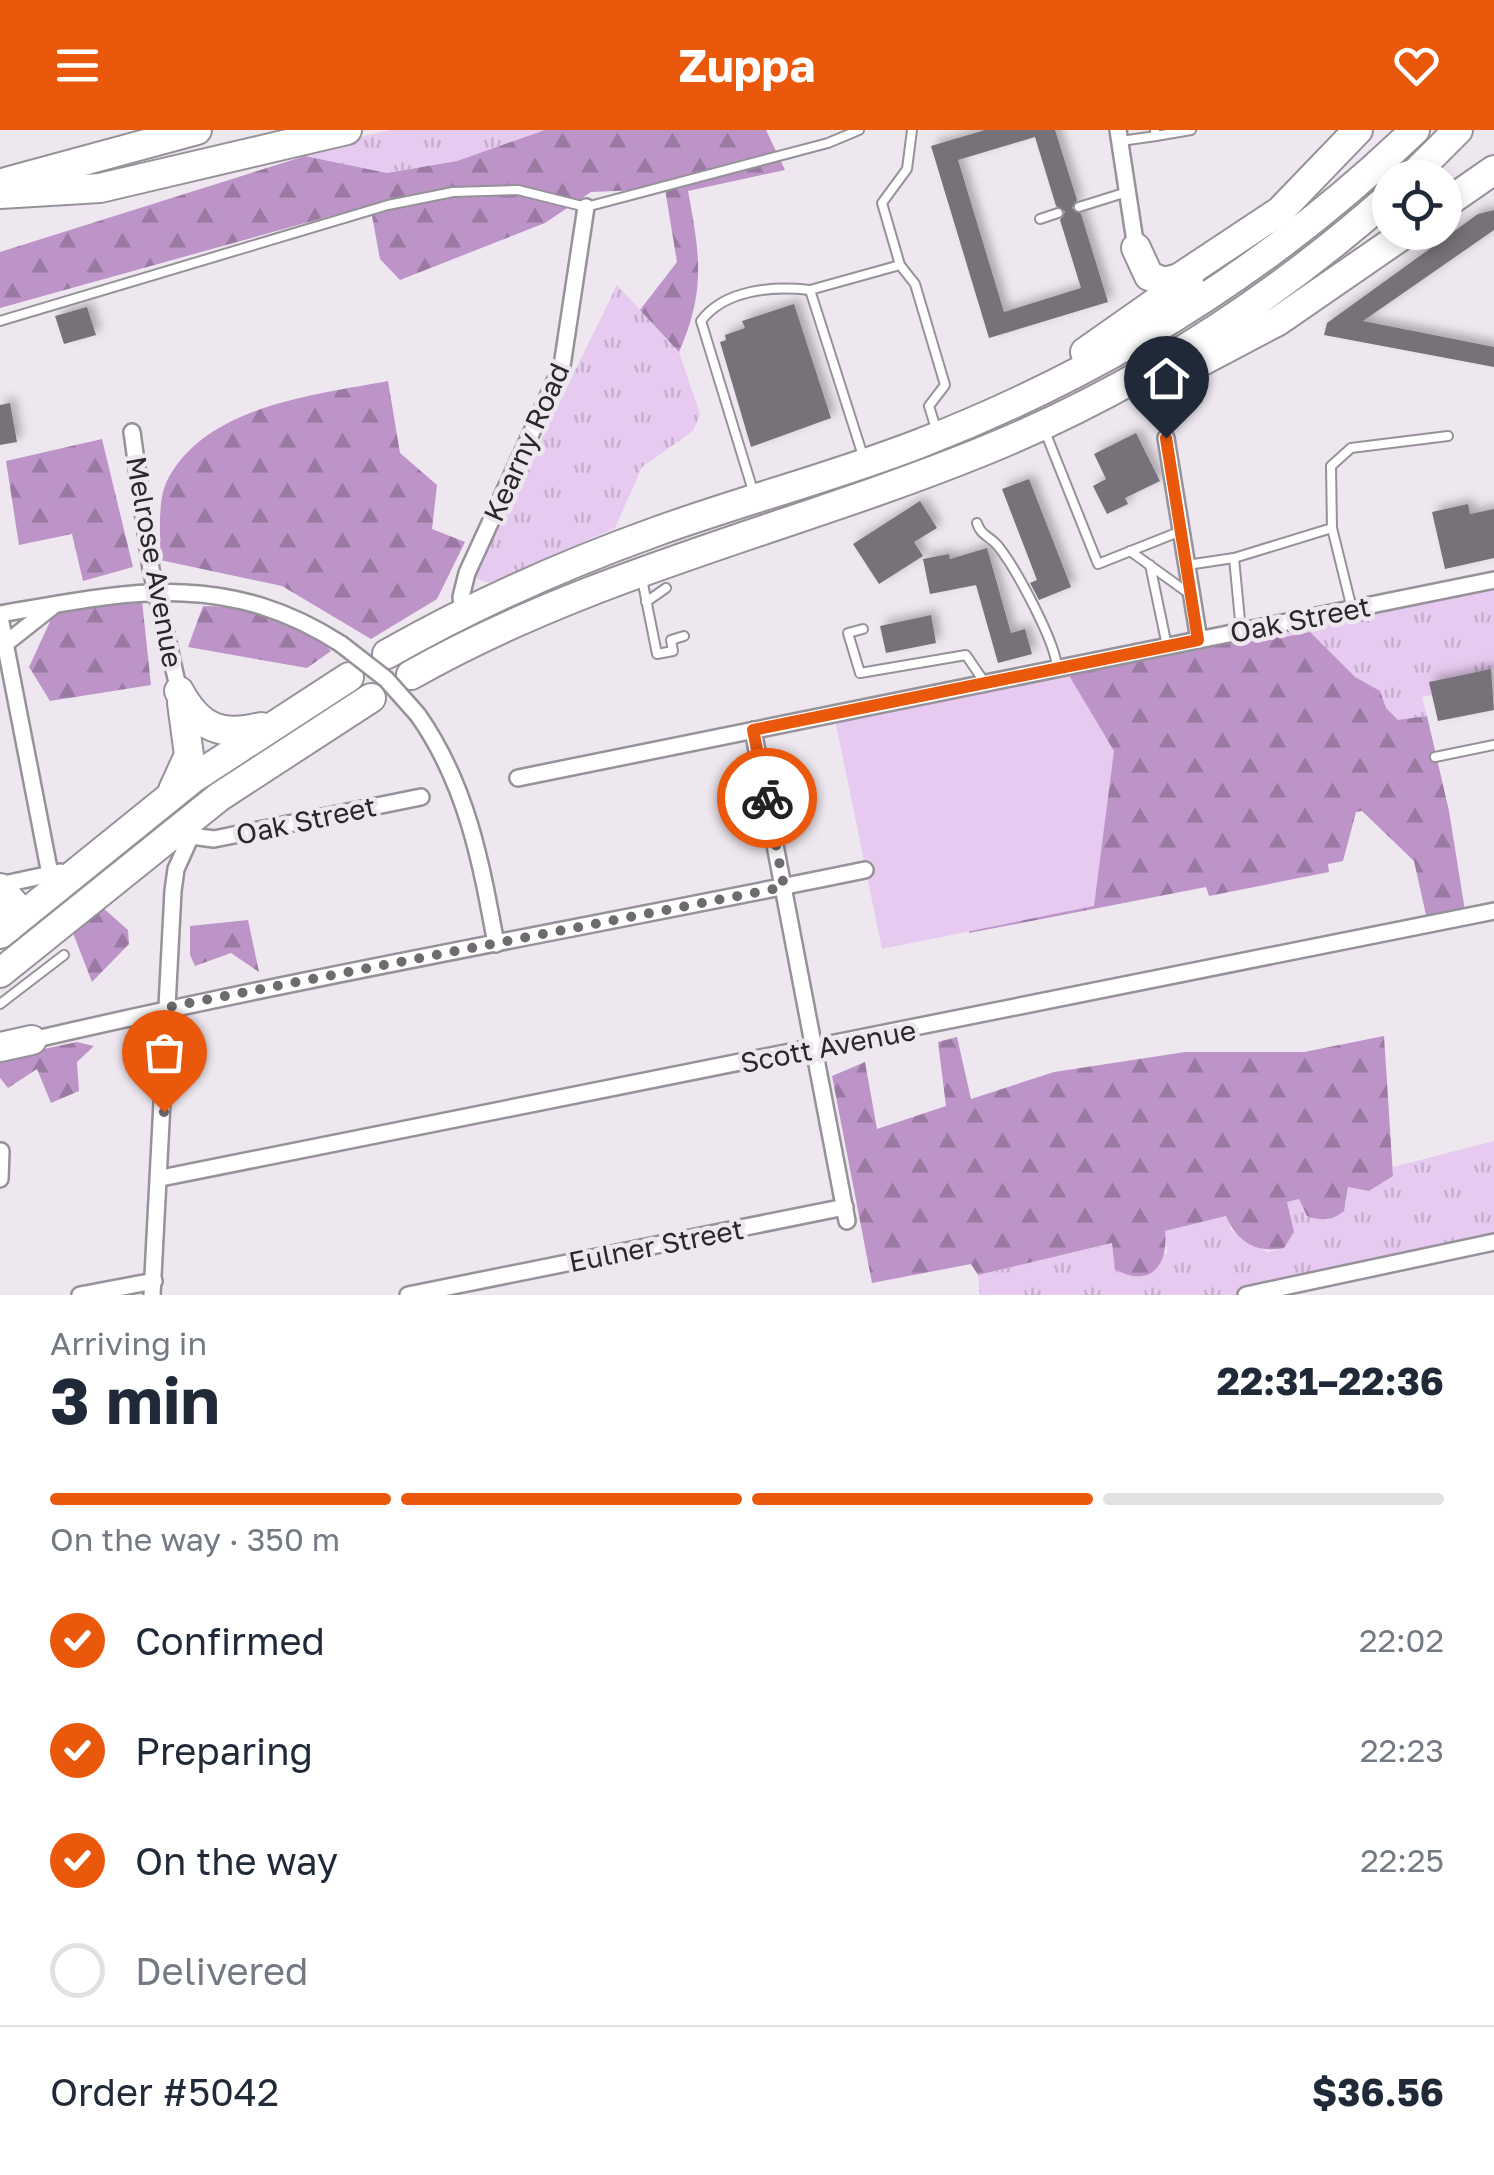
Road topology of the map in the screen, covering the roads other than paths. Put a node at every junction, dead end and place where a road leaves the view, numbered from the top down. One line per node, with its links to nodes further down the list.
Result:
1 (197, 130): 13 (highway)
2 (347, 130): 16 (highway)
3 (858, 130): 17 (lane)
4 (912, 130): 25 (lane)
5 (1191, 130): 9 (lane)
6 (1358, 130): 24 (highway)
7 (1415, 130): 29 (highway)
8 (1458, 130): 11 (highway)
9 (1155, 133): 10 (lane)
10 (1119, 136): 14 (street)
11 (1428, 160)
12 (1494, 170): 15 (highway)
13 (0, 184)
14 (1127, 192): 18 (lane); 22 (street)
15 (1462, 192)
16 (0, 194)
17 (586, 207): 27 (lane); 52 (street, Kearny Road)
18 (1079, 207)
19 (1372, 211): 30 (highway)
20 (1058, 213): 21 (lane)
21 (1040, 219)
22 (1136, 248): 24 (highway); 28 (highway)
23 (1379, 250): 30 (highway)
24 (1207, 263): 28 (highway)
25 (900, 265): 26 (lane); 32 (lane)
26 (810, 290): 35 (lane); 36 (lane)
27 (0, 321)
28 (1115, 332): 29 (highway)
29 (974, 422): 32 (highway)
30 (1046, 424): 40 (lane); 44 (highway)
31 (132, 432): 47 (street, Melrose Avenue)
32 (938, 436): 35 (highway)
33 (1448, 436): 38 (lane)
34 (1166, 438): 39 (street)
35 (865, 462): 36 (highway)
36 (756, 498): 52 (highway)
37 (977, 523): 61 (lane)
38 (1332, 528): 41 (lane); 51 (lane)
39 (1181, 531): 40 (lane); 43 (street)
40 (1130, 551): 42 (lane)
41 (1234, 558): 43 (lane); 55 (lane)
42 (1150, 565): 48 (lane); 59 (lane)
43 (1186, 566): 48 (street)
44 (640, 570): 49 (lane); 62 (highway)
45 (1494, 580): 51 (street, Oak Street)
46 (666, 588): 49 (lane)
47 (156, 590): 50 (street); 65 (street, Melrose Avenue); 83 (street, bridge)
48 (1191, 595): 57 (street)
49 (646, 602): 56 (lane)
50 (61, 603): 53 (street); 58 (street)
51 (1352, 609): 55 (street, Oak Street)
52 (463, 614): 60 (highway)
53 (0, 615): 58 (street)
54 (863, 629): 64 (lane)
55 (1241, 631): 57 (street, Oak Street)
56 (684, 636)
57 (1198, 640): 59 (street, Oak Street)
58 (5, 644): 78 (street)
59 (1167, 646): 61 (street, Oak Street)
60 (387, 654)
61 (1057, 668): 64 (street, Oak Street)
62 (411, 675)
63 (349, 677): 67 (highway)
64 (985, 683): 68 (street, Oak Street)
65 (179, 692): 67 (highway); 74 (highway)
66 (371, 698): 72 (highway)
67 (276, 722): 74 (highway)
68 (753, 730): 71 (street, Oak Street); 80 (street)
69 (1494, 745): 70 (lane)
70 (1435, 757)
71 (518, 778)
72 (219, 797): 75 (highway); 85 (highway)
73 (421, 797): 75 (street, Oak Street)
74 (166, 799): 76 (highway)
75 (191, 836): 87 (street)
76 (78, 868): 78 (street); 82 (highway)
77 (865, 870): 80 (street)
78 (50, 874): 79 (street)
79 (0, 886): 82 (highway)
80 (784, 887): 83 (street); 90 (street)
81 (1494, 911): 90 (street, Scott Avenue)
82 (4, 931)
83 (496, 944): 87 (street)
84 (64, 955): 85 (lane)
85 (17, 970): 86 (lane)
86 (0, 1004)
87 (169, 1007): 88 (street); 92 (street)
88 (32, 1040): 89 (highway)
89 (0, 1047)
90 (816, 1048): 92 (street, Scott Avenue); 98 (street, Eulner Street)
91 (1, 1152): 93 (street)
92 (161, 1178): 95 (street)
93 (0, 1179)
94 (1494, 1242): 96 (street)
95 (153, 1288): 97 (street)
96 (1310, 1288): 99 (street)
97 (80, 1295)
98 (408, 1295)
99 (1246, 1295)

